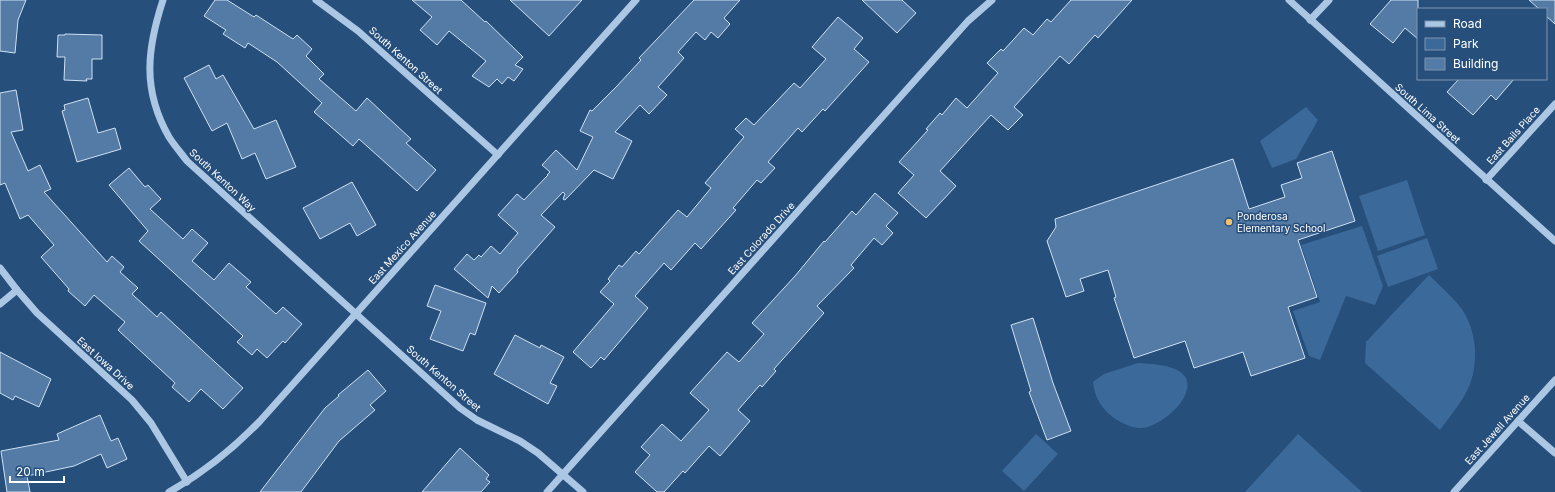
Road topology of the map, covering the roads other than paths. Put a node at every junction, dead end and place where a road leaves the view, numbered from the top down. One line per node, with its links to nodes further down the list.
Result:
1 (163, 0): 15 (street, South Kenton Way)
2 (316, 0): 9 (street, South Kenton Street)
3 (636, 0): 9 (street, East Mexico Avenue)
4 (992, 0): 19 (street, East Colorado Drive)
5 (1289, 0): 7 (street, South Lima Street)
6 (1329, 0): 7 (street)
7 (1310, 20): 10 (street, South Lima Street)
8 (1555, 104): 10 (street, East Bails Place)
9 (498, 154): 15 (street, East Mexico Avenue)
10 (1486, 180): 11 (street, South Lima Street)
11 (1555, 241)
12 (0, 268): 13 (street, East Iowa Drive)
13 (17, 290): 14 (street); 20 (street, East Iowa Drive)
14 (0, 304)
15 (356, 314): 19 (street, South Kenton Street); 20 (street, East Mexico Avenue)
16 (1555, 380): 17 (street, East Jewell Avenue)
17 (1518, 421): 18 (street); 24 (street, East Jewell Avenue)
18 (1555, 453)
19 (562, 474): 22 (street, East Colorado Drive); 23 (street, South Kenton Street)
20 (187, 482): 21 (street, East Mexico Avenue)
21 (169, 492)
22 (547, 492)
23 (583, 492)
24 (1454, 492)

